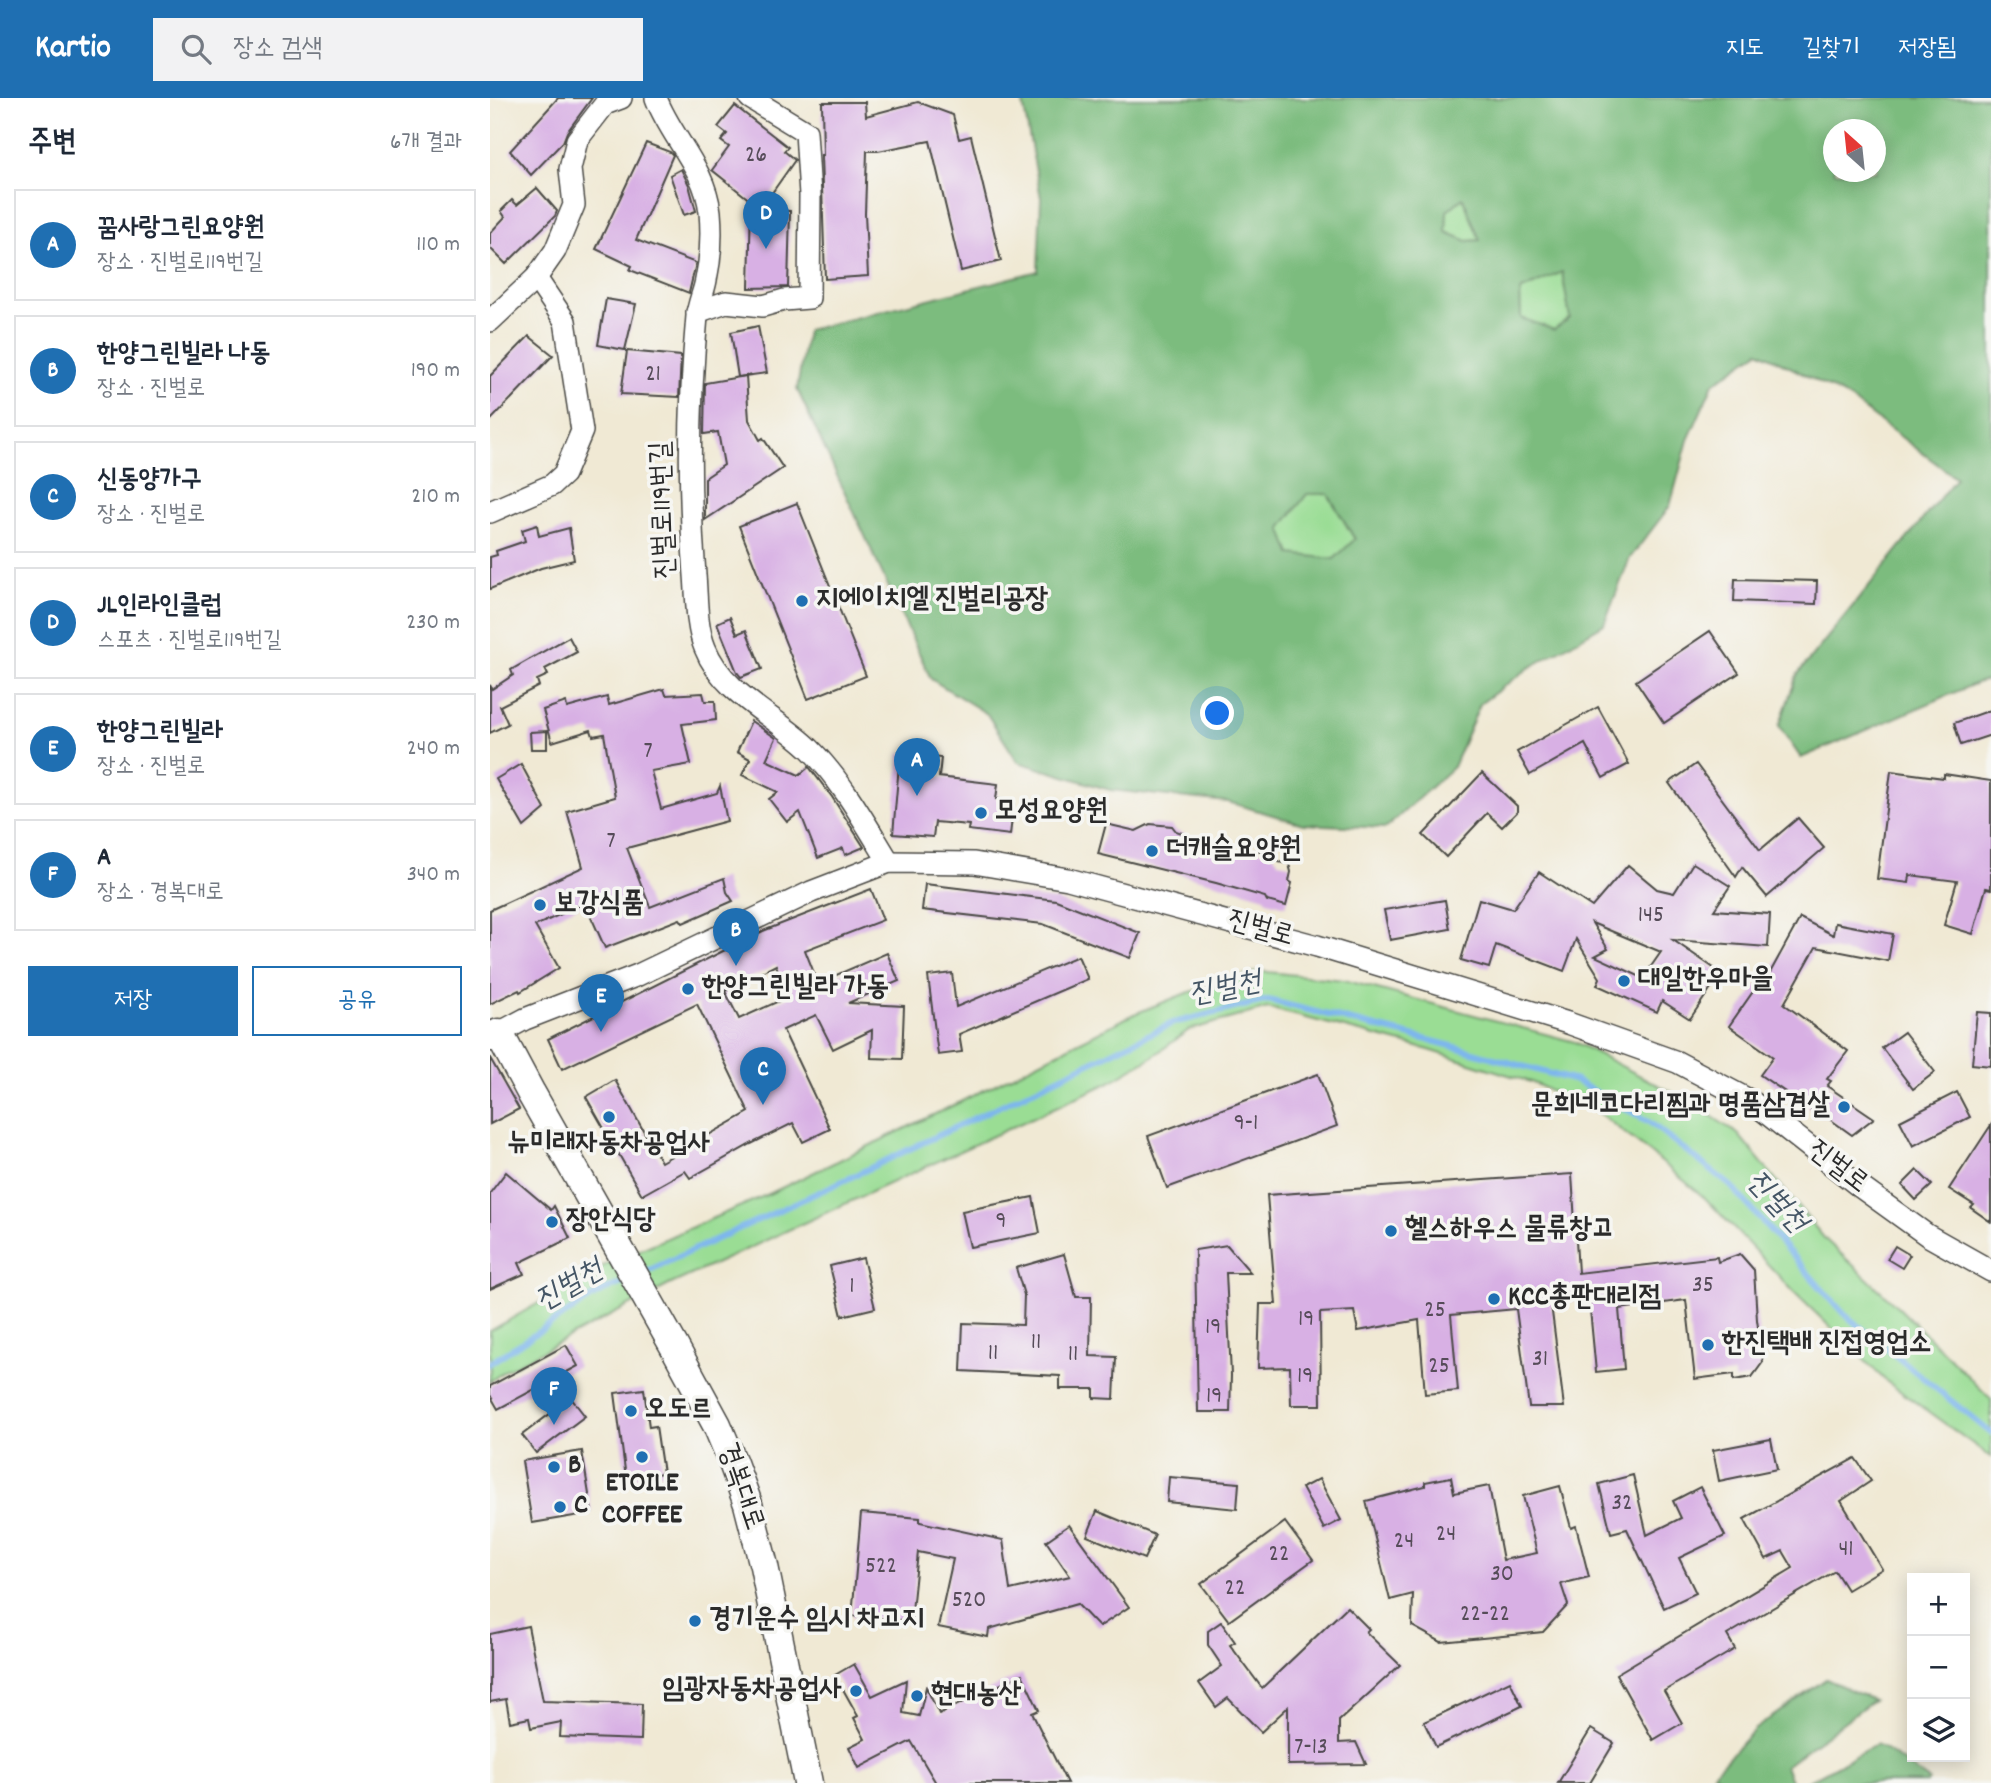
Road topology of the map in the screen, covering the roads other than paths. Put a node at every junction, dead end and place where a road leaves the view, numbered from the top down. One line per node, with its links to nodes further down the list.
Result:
1 (621, 98): 4 (street)
2 (656, 98): 5 (street, 진벌로119번길)
3 (750, 98): 5 (street)
4 (536, 278): 6 (street); 7 (street)
5 (697, 312): 8 (street, 진벌로119번길)
6 (490, 321)
7 (490, 512)
8 (889, 862): 9 (street, 진벌로); 10 (street, 진벌로)
9 (494, 1035): 11 (street, 경복대로)
10 (1991, 1271)
11 (808, 1783)

